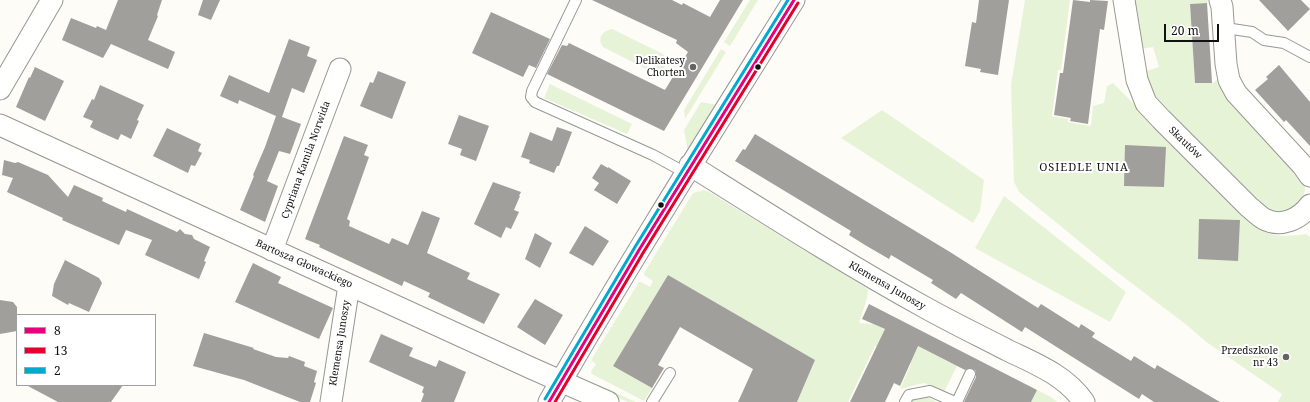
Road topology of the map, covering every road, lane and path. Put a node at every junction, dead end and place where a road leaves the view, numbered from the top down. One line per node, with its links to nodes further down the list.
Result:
1 (52, 0): 9 (street)
2 (576, 0): 11 (lane)
3 (794, 0): 11 (street)
4 (1124, 0): 13 (street, Skautów)
5 (1220, 0): 6 (street)
6 (1224, 23): 7 (lane); 12 (street)
7 (1310, 57)
8 (340, 69): 14 (street, Cypriana Kamila Norwida)
9 (0, 89)
10 (0, 125): 14 (street, Bartosza Głowackiego)
11 (688, 169): 18 (street); 25 (street, Klemensa Junoszy)
12 (1310, 176)
13 (1310, 205)
14 (272, 250): 15 (street, Bartosza Głowackiego)
15 (349, 285): 18 (street, Bartosza Głowackiego); 19 (street, Klemensa Junoszy)
16 (670, 373): 22 (lane)
17 (970, 374): 24 (lane)
18 (561, 381): 20 (street); 21 (street, Bartosza Głowackiego)
19 (331, 402)
20 (549, 402)
21 (608, 402)
22 (652, 402)
23 (905, 402): 24 (lane)
24 (956, 402)
25 (1084, 402)

